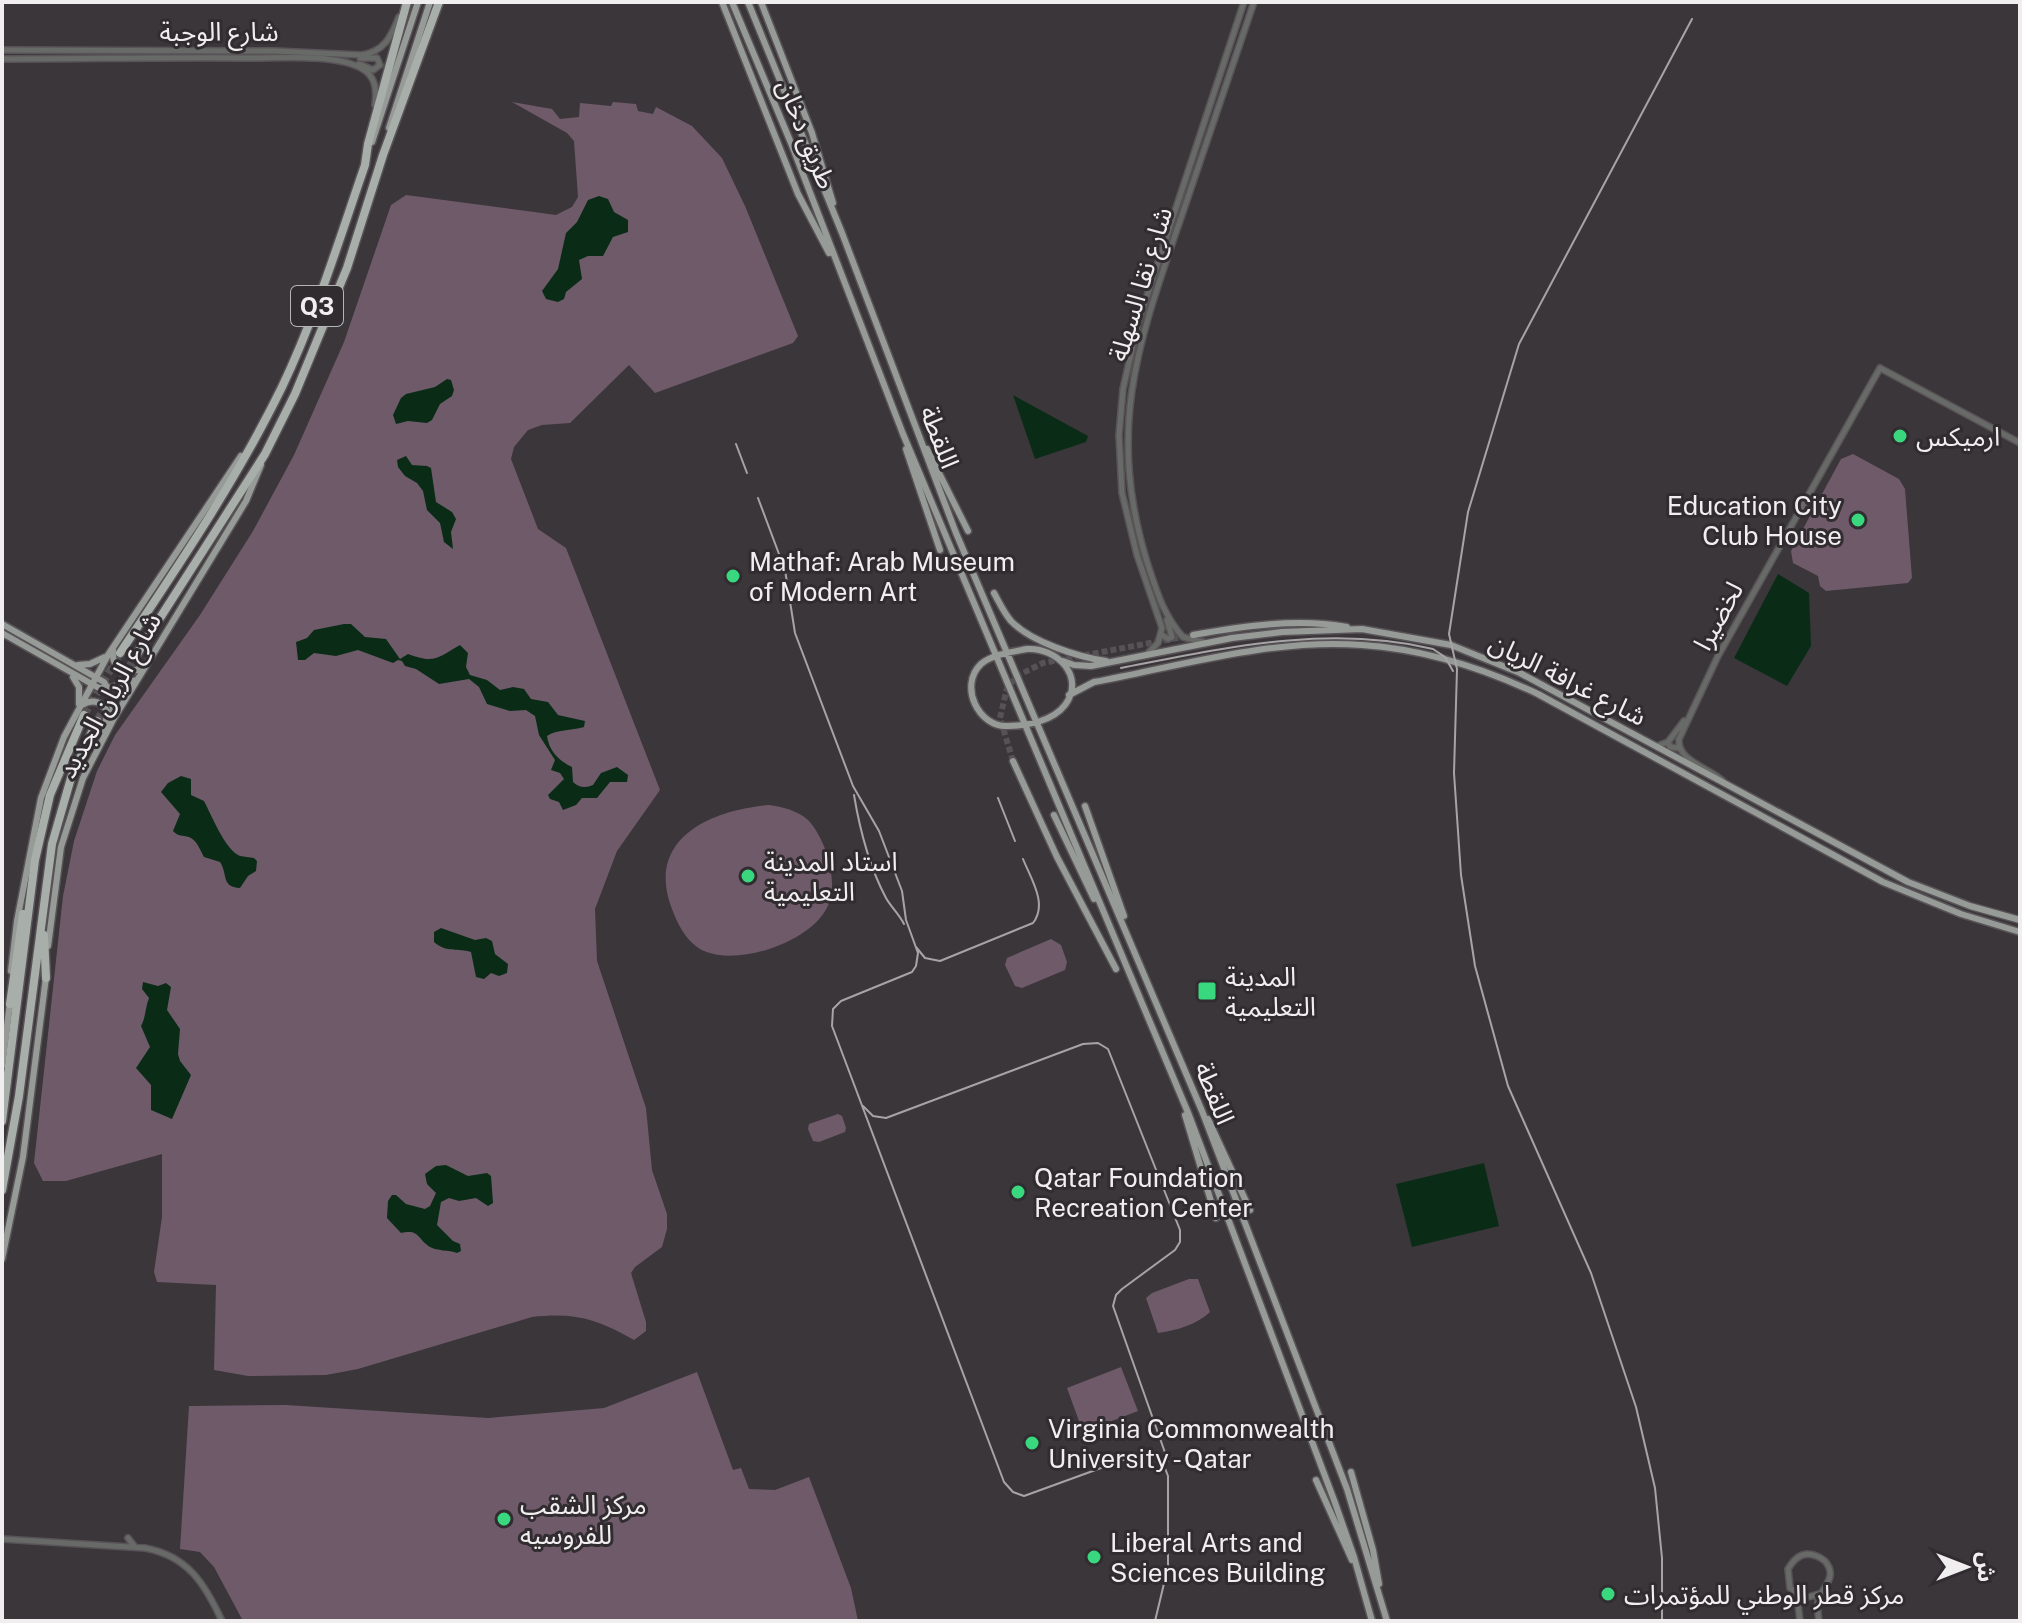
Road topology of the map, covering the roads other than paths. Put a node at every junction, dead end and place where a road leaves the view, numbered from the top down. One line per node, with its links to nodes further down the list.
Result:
1 (406, 2): 12 (street, شارع الوجبة); 13 (highway)
2 (418, 2): 15 (main road, شارع الريان الجديد / Q3)
3 (430, 2): 14 (main road, شارع الريان الجديد)
4 (439, 2): 14 (highway)
5 (722, 2): 17 (main road)
6 (732, 2): 17 (main road, طريق دخان)
7 (748, 2): 16 (main road, طريق دخان)
8 (761, 2): 16 (main road)
9 (1244, 2): 29 (street, شارع نقا السهلة)
10 (1254, 2): 25 (street, شارع نقا السهلة)
11 (2, 54): 12 (street, شارع الوجبة); 12 (street, شارع الوجبة)
12 (345, 59): 12 (street); 13 (street)
13 (374, 118): 15 (highway)
14 (383, 155): 21 (highway, شارع الريان الجديد / Q3)
15 (365, 165): 32 (highway, شارع الريان الجديد / Q3)
16 (842, 233): 19 (main road, اللقطة)
17 (843, 281): 18 (main road, اللقطة)
18 (903, 434): 23 (main road); 36 (main road, اللقطة)
19 (920, 441): 22 (main road); 33 (main road, اللقطة)
20 (2020, 443): 49 (street, لخضيرا)
21 (265, 454): 37 (highway, شارع الريان الجديد / Q3); 40 (main road, شارع الريان الجديد)
22 (968, 531)
23 (940, 550)
24 (994, 593): 39 (main road)
25 (1163, 608): 29 (street); 31 (street, شارع نقا السهلة)
26 (2, 624): 41 (main road)
27 (1362, 629): 30 (main road); 31 (main road, شارع غرافة الريان); 56 (main road, شارع غرافة الريان)
28 (2, 633): 42 (main road)
29 (1162, 635): 34 (street)
30 (1193, 635)
31 (1219, 641): 34 (main road, شارع غرافة الريان)
32 (117, 650): 35 (main road, شارع الريان الجديد); 40 (main road)
33 (1007, 653): 36 (main road); 38 (main road); 52 (main road, اللقطة)
34 (1147, 654): 39 (main road, شارع غرافة الريان)
35 (108, 655): 41 (main road); 43 (main road, شارع الريان الجديد)
36 (996, 656): 53 (main road, اللقطة); 53 (main road)
37 (135, 657)
38 (1063, 661): 39 (main road, شارع غرافة الريان); 47 (main road)
39 (1110, 662)
40 (146, 664): 44 (main road, شارع الريان الجديد)
41 (77, 665): 43 (main road)
42 (66, 670): 45 (main road); 48 (main road)
43 (97, 676): 45 (main road, شارع الريان الجديد); 46 (main road)
44 (137, 680): 46 (main road); 50 (main road, شارع الريان الجديد)
45 (92, 685): 46 (main road); 48 (main road, شارع الريان الجديد)
46 (109, 688): 50 (main road)
47 (1069, 695): 52 (main road); 65 (main road, شارع غرافة الريان)
48 (81, 711): 55 (main road); 62 (highway, شارع الريان الجديد); 70 (main road, شارع الريان الجديد)
49 (1688, 717): 54 (street, لخضيرا); 57 (street, لخضيرا)
50 (113, 720): 55 (main road, شارع الريان الجديد)
51 (97, 721): 63 (highway, شارع الريان الجديد)
52 (1037, 722): 53 (main road); 66 (main road, اللقطة)
53 (1026, 724): 68 (main road, اللقطة)
54 (1668, 742): 56 (street); 57 (street)
55 (99, 744): 69 (main road, شارع الريان الجديد)
56 (1653, 746): 59 (main road, شارع غرافة الريان)
57 (1679, 748): 59 (street)
58 (1013, 761): 67 (main road)
59 (1729, 787): 64 (main road, شارع غرافة الريان)
60 (1085, 806): 66 (main road)
61 (1054, 815): 68 (main road)
62 (29, 899): 70 (highway); 74 (highway, شارع الريان الجديد)
63 (44, 902): 69 (highway); 75 (highway, شارع الريان الجديد)
64 (2020, 920)
65 (2020, 932)
66 (1140, 964): 73 (main road, اللقطة)
67 (1116, 969)
68 (1129, 970): 72 (main road, اللقطة)
69 (46, 978): 78 (main road, شارع الريان الجديد)
70 (10, 1004): 71 (main road, شارع الريان الجديد)
71 (2, 1066)
72 (1173, 1078): 77 (main road); 86 (main road, اللقطة)
73 (1202, 1111): 76 (main road); 89 (main road, اللقطة)
74 (2, 1121)
75 (2, 1190)
76 (1250, 1210)
77 (1216, 1218)
78 (3, 1240): 79 (main road)
79 (2, 1259)
80 (1351, 1472): 89 (main road)
81 (1316, 1480): 86 (main road)
82 (2, 1540): 83 (street)
83 (78, 1545): 84 (street); 90 (street)
84 (116, 1546): 85 (street); 85 (street)
85 (136, 1548): 90 (street)
86 (1359, 1574): 91 (main road, اللقطة)
87 (1822, 1593): 88 (street); 88 (street); 94 (street)
88 (1797, 1594): 93 (street)
89 (1380, 1595): 92 (main road, اللقطة)
90 (221, 1621)
91 (1372, 1621)
92 (1387, 1621)
93 (1800, 1621)
94 (1819, 1621)

